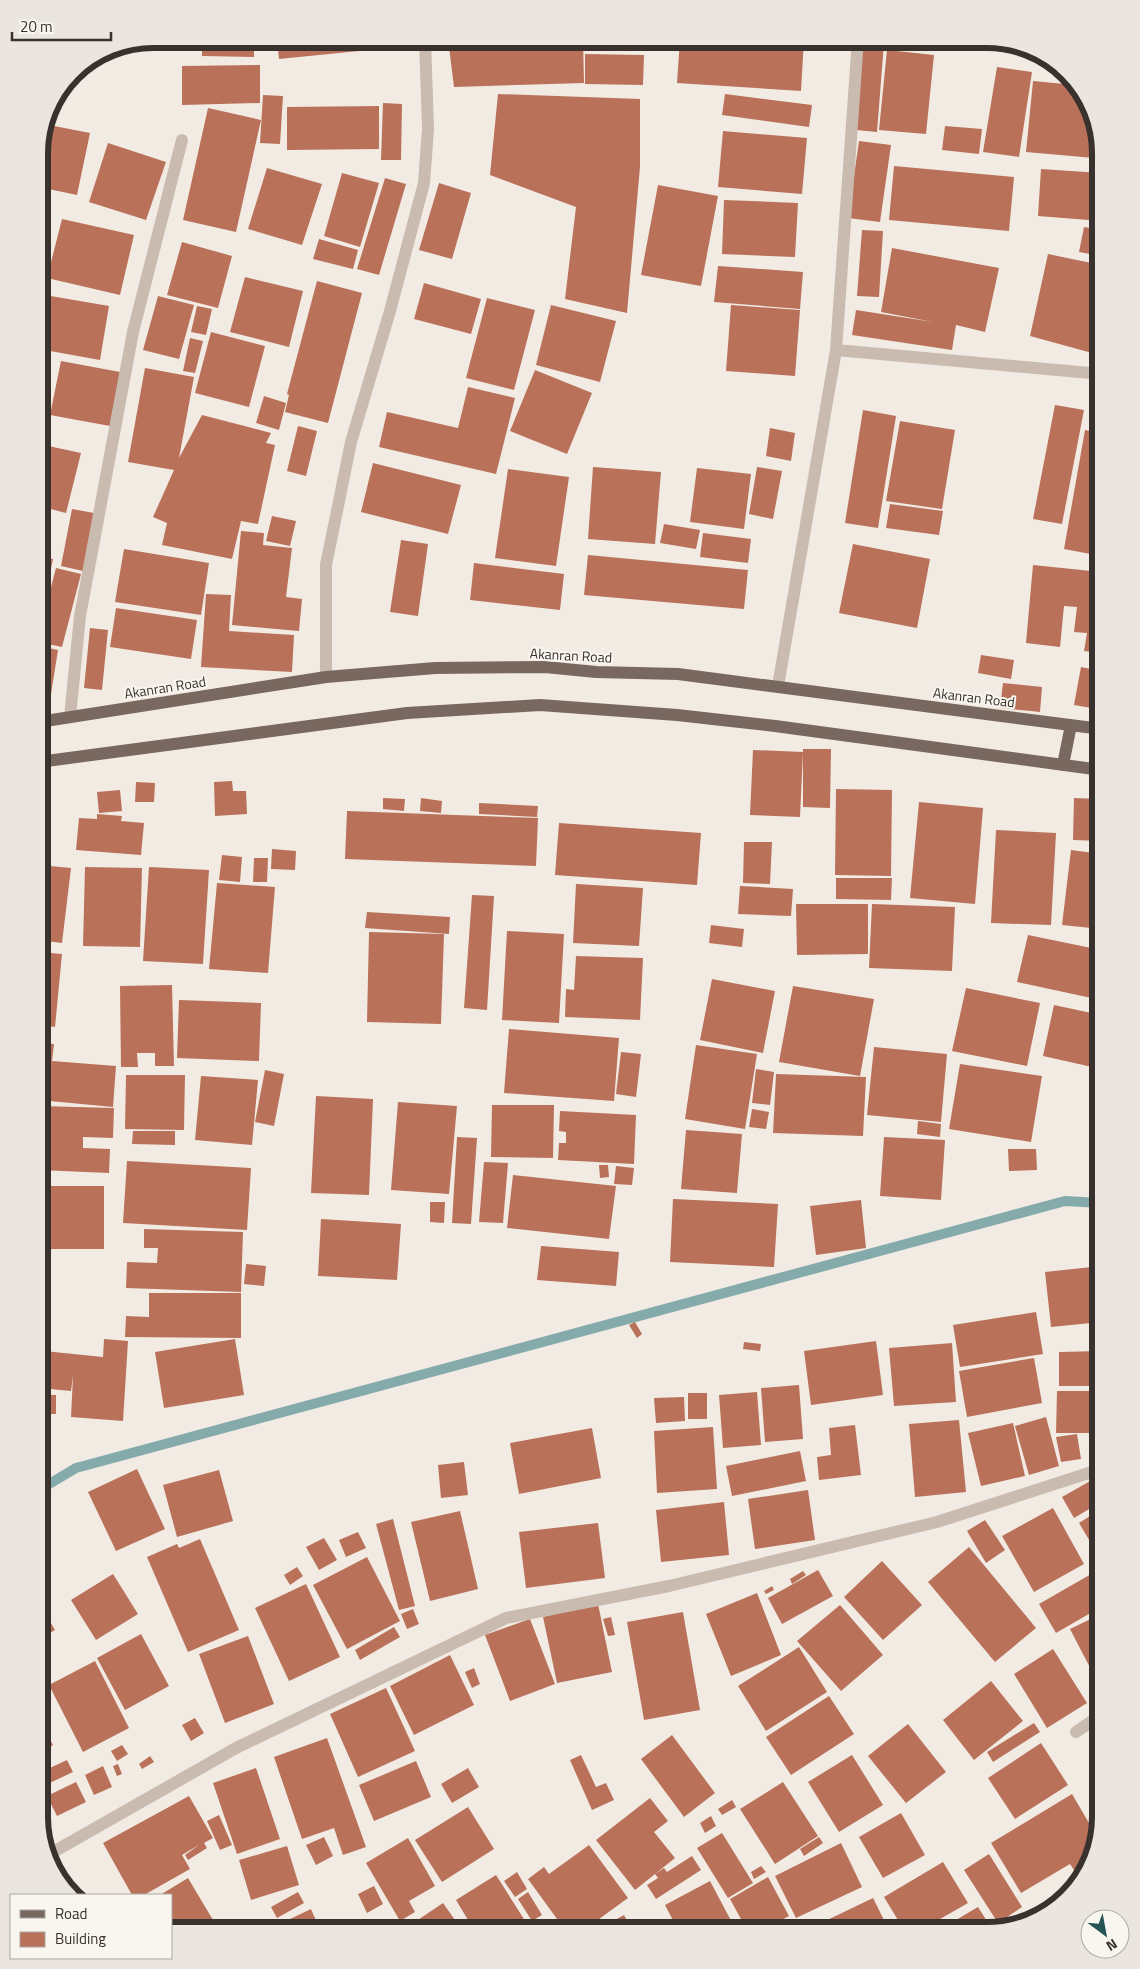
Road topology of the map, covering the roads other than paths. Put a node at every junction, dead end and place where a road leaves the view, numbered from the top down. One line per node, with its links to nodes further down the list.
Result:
1 (425, 48): 6 (street)
2 (857, 48): 4 (street)
3 (182, 140): 8 (street)
4 (836, 350): 5 (street); 7 (street)
5 (1092, 373)
6 (326, 677): 7 (main road, Akanran Road); 8 (main road, Akanran Road)
7 (778, 686): 10 (main road, Akanran Road)
8 (70, 717): 9 (main road, Akanran Road)
9 (48, 721)
10 (1071, 725): 11 (main road, Akanran Road); 13 (main road)
11 (1092, 728)
12 (48, 761): 13 (main road)
13 (1063, 765): 14 (main road)
14 (1092, 769)
15 (1092, 1472): 18 (street)
16 (1092, 1721): 17 (street)
17 (1076, 1732)
18 (53, 1852)

